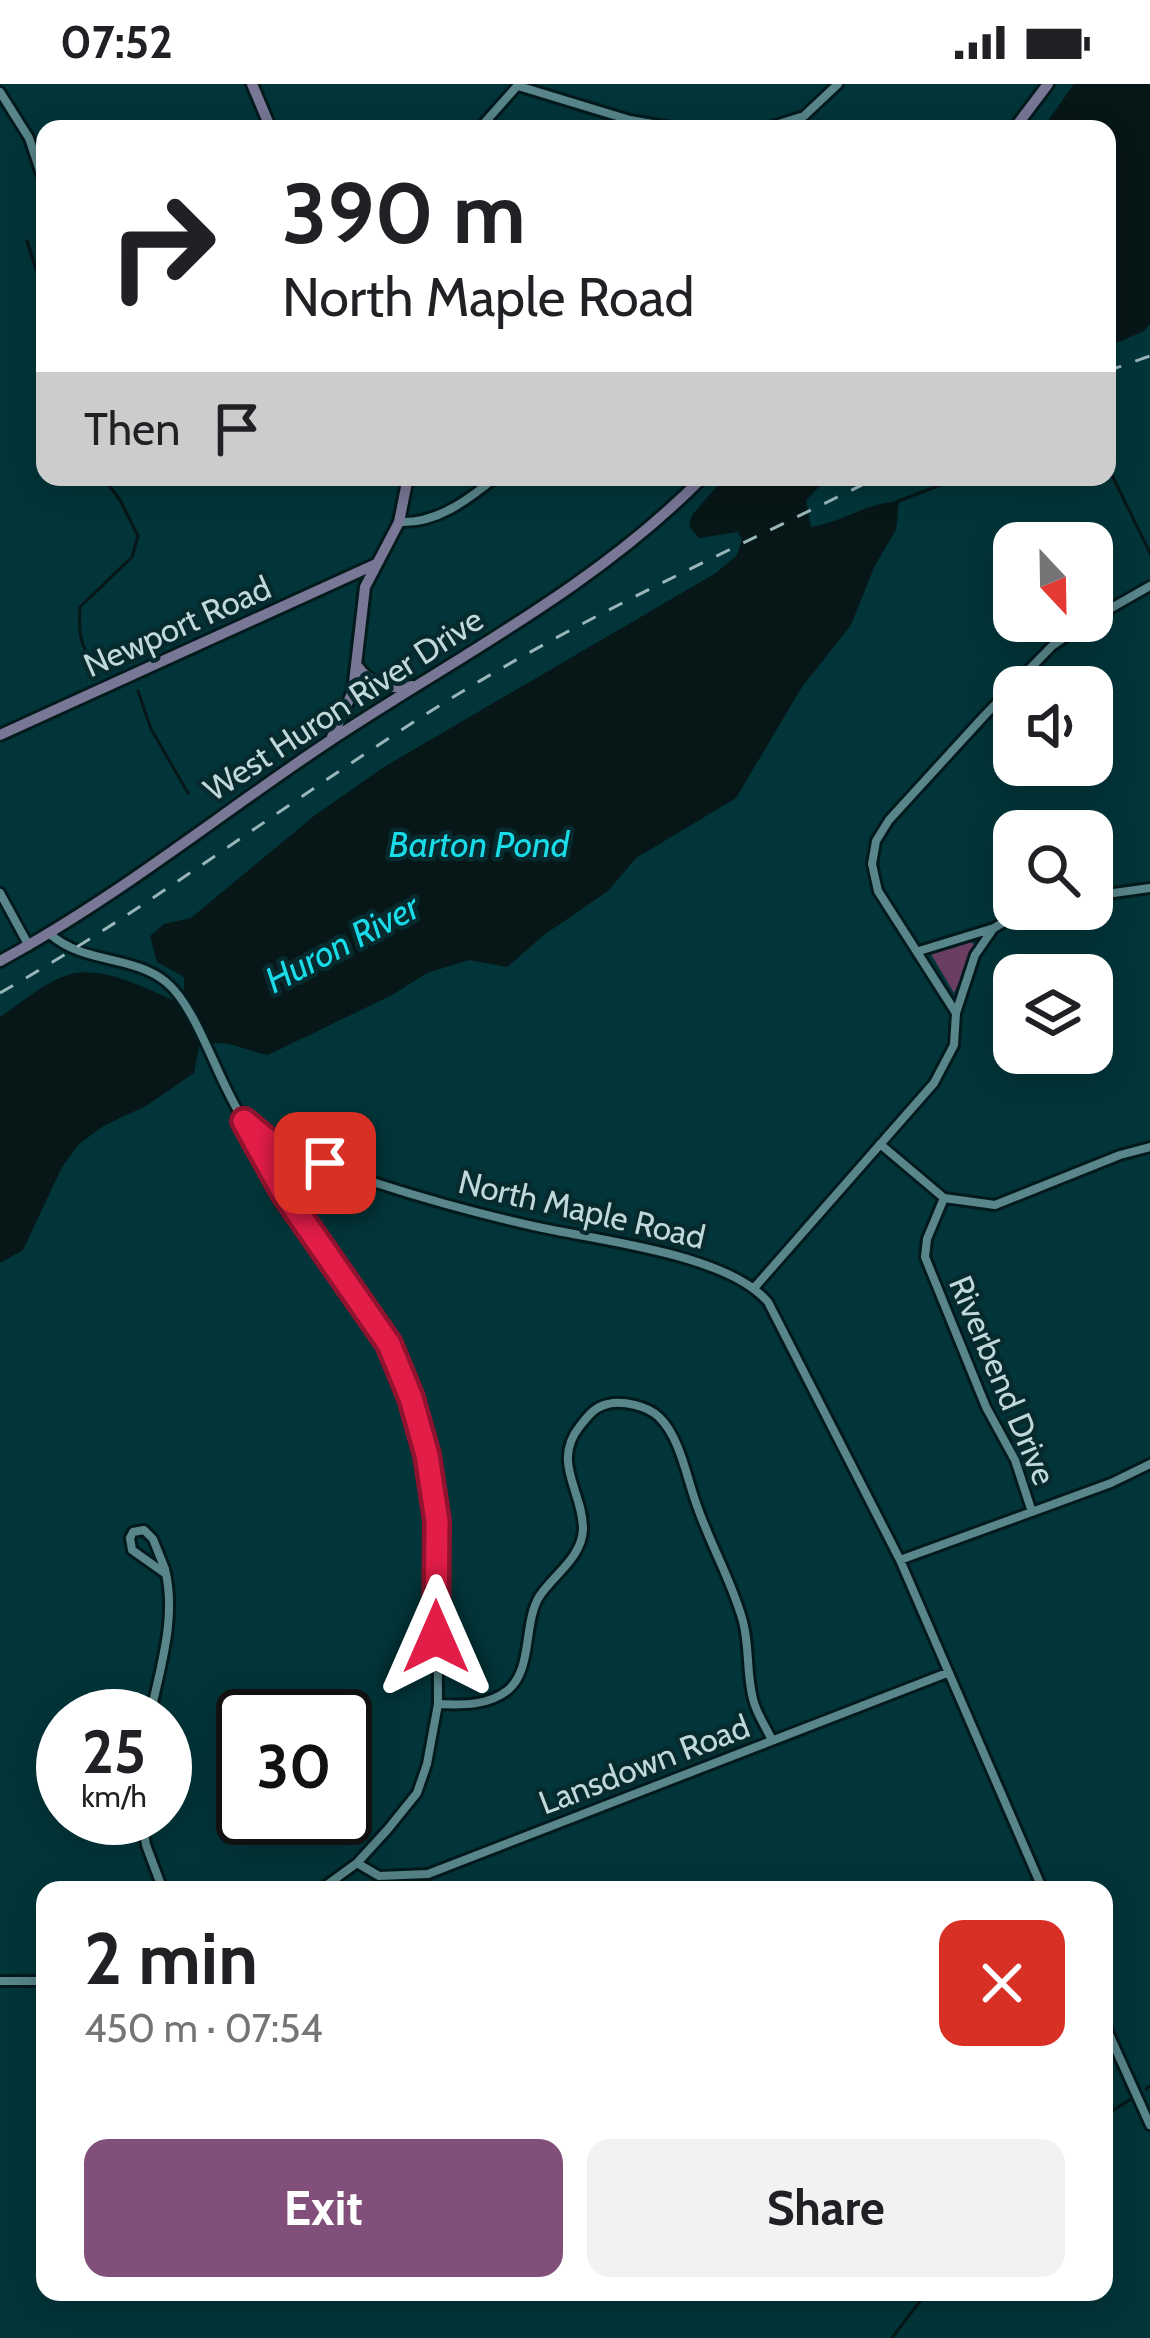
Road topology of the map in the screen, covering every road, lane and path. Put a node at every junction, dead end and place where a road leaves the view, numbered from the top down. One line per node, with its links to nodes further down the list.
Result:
1 (252, 84): 6 (street)
2 (838, 84): 9 (street)
3 (1048, 84): 10 (street)
4 (518, 85): 7 (street); 8 (street)
5 (0, 92): 11 (street)
6 (268, 120)
7 (487, 120)
8 (630, 120)
9 (792, 120)
10 (1021, 120)
11 (36, 159)
12 (406, 486): 15 (street)
13 (483, 486): 15 (street)
14 (693, 486): 21 (street, West Huron River Drive)
15 (399, 522): 16 (street)
16 (376, 564): 20 (street); 22 (street, Newport Road)
17 (1150, 586): 18 (street)
18 (1113, 607)
19 (1058, 642): 31 (street)
20 (358, 667): 21 (street); 23 (street)
21 (422, 685): 23 (street, West Huron River Drive)
22 (0, 736)
23 (330, 740): 29 (street, West Huron River Drive)
24 (1150, 888): 26 (street)
25 (0, 892): 30 (street)
26 (1113, 893)
27 (993, 928): 31 (street)
28 (993, 929): 33 (street)
29 (50, 934): 30 (street, West Huron River Drive); 34 (street)
30 (28, 946): 32 (street, West Huron River Drive)
31 (919, 951): 33 (street)
32 (0, 961)
33 (956, 1012): 35 (street)
34 (244, 1121): 38 (street, North Maple Road); 45 (street)
35 (880, 1144): 37 (street); 38 (street)
36 (1150, 1147): 37 (street)
37 (944, 1198): 40 (street, Riverbend Drive)
38 (755, 1287): 41 (street)
39 (1150, 1464): 40 (street, Riverbend Drive)
40 (1032, 1512): 41 (street, Riverbend Drive)
41 (901, 1560): 43 (street)
42 (166, 1574): 42 (street); 44 (street)
43 (947, 1672): 46 (street, Lansdown Road); 51 (street)
44 (155, 1689)
45 (438, 1704): 46 (street); 48 (street)
46 (772, 1740): 48 (street, Lansdown Road)
47 (146, 1845): 49 (street)
48 (357, 1863): 50 (street)
49 (160, 1881)
50 (332, 1881)
51 (1039, 1881)
52 (0, 1981): 53 (street)
53 (36, 1981)
54 (1113, 2043): 55 (street)
55 (1150, 2126)

